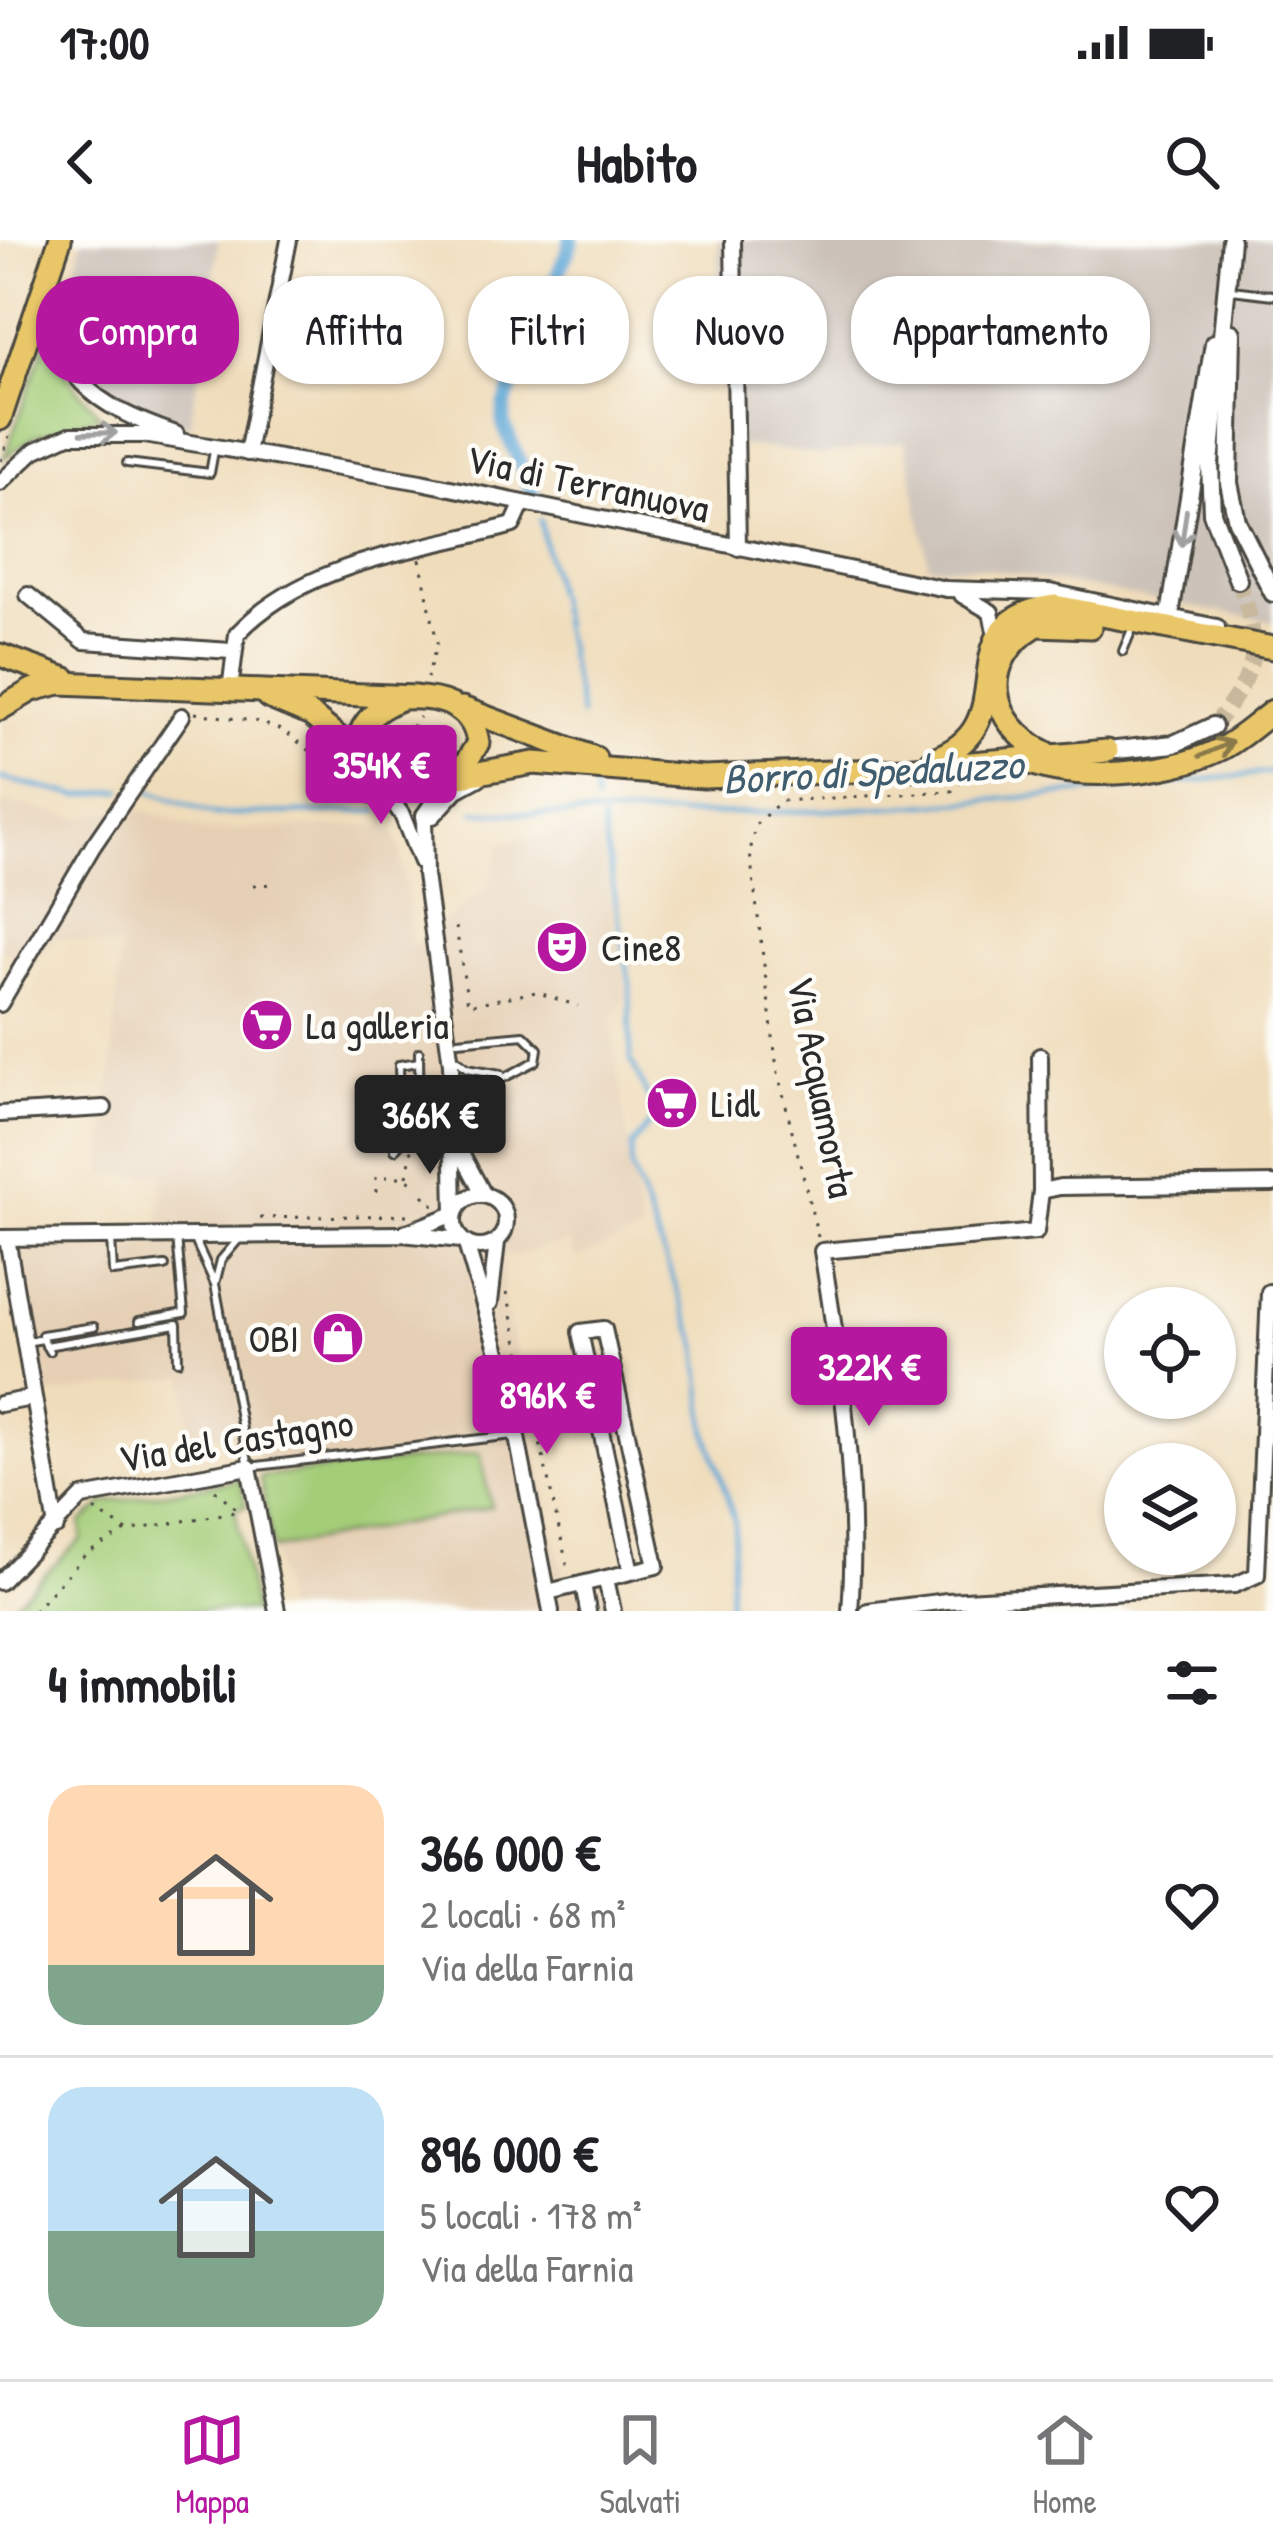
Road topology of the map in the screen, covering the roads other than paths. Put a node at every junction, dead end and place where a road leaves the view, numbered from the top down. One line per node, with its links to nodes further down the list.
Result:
1 (60, 240): 5 (main road)
2 (289, 240): 10 (street)
3 (733, 240): 14 (street)
4 (1231, 240): 6 (street)
5 (50, 270): 8 (main road); 9 (street, Via di Terranuova)
6 (1228, 290): 7 (lane); 15 (street); 17 (street); 19 (street, one-way to 19)
7 (1273, 295)
8 (2, 406)
9 (214, 447): 10 (street, Via di Terranuova); 11 (lane); 12 (street, Via di Terranuova, one-way to 9)
10 (247, 453): 13 (street, Via di Terranuova)
11 (127, 463)
12 (0, 483)
13 (521, 505): 14 (street, Via di Terranuova); 23 (street)
14 (738, 548): 16 (street, Via di Terranuova)
15 (1238, 580)
16 (946, 589): 19 (street, Via di Terranuova); 20 (street, Via di Terranuova)
17 (1273, 593)
18 (28, 595): 23 (street)
19 (1170, 616): 22 (street, Via di Terranuova)
20 (997, 635): 21 (main road); 38 (main road)
21 (1129, 636): 22 (main road); 25 (main road); 35 (main road)
22 (1273, 646)
23 (231, 651): 27 (street)
24 (0, 655): 26 (main road)
25 (1273, 660)
26 (91, 684): 27 (main road); 30 (main road)
27 (240, 690): 28 (main road); 36 (main road)
28 (421, 698): 29 (main road); 36 (main road)
29 (453, 705): 40 (main road); 41 (main road)
30 (0, 709)
31 (1273, 711): 37 (main road, one-way to 31)
32 (182, 716): 44 (street)
33 (1213, 726): 34 (street)
34 (1107, 752): 35 (main road)
35 (1048, 753): 37 (main road)
36 (367, 756): 41 (main road); 43 (street)
37 (1021, 758): 38 (main road)
38 (904, 769): 40 (main road)
39 (498, 772): 40 (main road); 41 (main road); 42 (street)
40 (666, 776)
41 (450, 778): 42 (street)
42 (425, 832): 43 (street)
43 (425, 875): 45 (street)
44 (0, 1004)
45 (454, 1048): 49 (lane); 49 (lane); 52 (street)
46 (419, 1052): 48 (lane)
47 (1040, 1056): 56 (street, Via Acquamorta)
48 (419, 1062): 53 (lane); 54 (lane)
49 (505, 1075): 52 (lane)
50 (104, 1108): 51 (street)
51 (0, 1114)
52 (455, 1133): 57 (street); 58 (street)
53 (420, 1138)
54 (395, 1150)
55 (1273, 1184): 56 (street)
56 (1041, 1191): 90 (street, Via Acquamorta)
57 (484, 1195): 58 (street); 65 (street)
58 (447, 1212): 61 (street); 64 (street)
59 (183, 1234): 60 (street); 62 (street); 68 (lane); 71 (lane)
60 (243, 1234): 61 (street); 68 (lane)
61 (402, 1234): 64 (street)
62 (111, 1235): 63 (street); 66 (lane)
63 (3, 1238): 67 (street)
64 (463, 1242): 65 (street); 70 (street)
65 (497, 1242): 70 (street)
66 (165, 1266)
67 (7, 1277): 74 (street)
68 (215, 1284): 79 (lane)
69 (1269, 1292): 91 (street)
70 (490, 1315): 78 (street)
71 (140, 1321)
72 (94, 1327): 73 (lane)
73 (45, 1340): 74 (lane); 75 (lane)
74 (23, 1342): 76 (street)
75 (178, 1361)
76 (32, 1398): 77 (street); 80 (street)
77 (0, 1404)
78 (517, 1434): 79 (lane, Via del Castagno); 85 (street)
79 (249, 1467): 80 (street, Via del Castagno); 86 (street)
80 (56, 1527): 83 (street, Via del Castagno)
81 (631, 1572): 81 (street); 82 (street)
82 (606, 1579): 84 (street); 89 (street)
83 (0, 1582)
84 (577, 1586): 85 (street); 88 (street)
85 (548, 1592): 87 (street)
86 (277, 1611)
87 (551, 1611)
88 (588, 1611)
89 (613, 1611)
90 (850, 1611)
91 (868, 1611)

